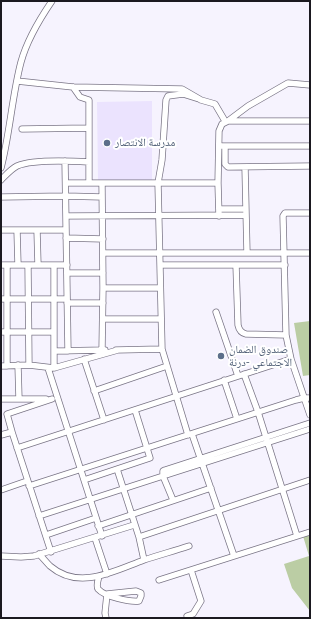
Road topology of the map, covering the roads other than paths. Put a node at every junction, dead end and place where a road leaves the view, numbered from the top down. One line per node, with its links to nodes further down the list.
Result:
1 (52, 1): 2 (street)
2 (17, 81): 4 (street); 16 (street)
3 (310, 85): 6 (street)
4 (73, 87): 5 (street); 8 (street)
5 (199, 99): 6 (street); 18 (street)
6 (226, 121): 7 (street); 10 (street)
7 (310, 121)
8 (89, 128): 9 (street); 13 (street)
9 (22, 129)
10 (222, 146): 11 (street); 15 (street); 22 (street)
11 (310, 146)
12 (65, 161): 13 (street); 17 (street); 19 (street)
13 (89, 162): 20 (street)
14 (310, 166): 15 (street)
15 (245, 167): 27 (street)
16 (1, 168)
17 (1, 180)
18 (158, 182): 21 (street); 22 (street); 31 (street)
19 (66, 183): 20 (street); 23 (street)
20 (89, 183): 21 (street)
21 (102, 183): 25 (street)
22 (218, 183): 26 (street)
23 (66, 196): 24 (street); 25 (street); 29 (street)
24 (1, 197)
25 (102, 197): 30 (street)
26 (219, 209): 27 (street); 32 (street)
27 (246, 209): 33 (street)
28 (310, 213): 43 (street)
29 (66, 216): 30 (street); 37 (street)
30 (102, 216): 31 (street); 39 (street)
31 (159, 216): 32 (street); 41 (street)
32 (220, 216): 33 (street)
33 (246, 216): 42 (street)
34 (1, 230): 35 (street)
35 (17, 230): 36 (street); 46 (street)
36 (37, 230): 37 (street); 48 (street)
37 (66, 230): 38 (street)
38 (66, 238): 39 (street); 50 (street)
39 (103, 238): 40 (street)
40 (103, 253): 41 (street); 55 (street)
41 (160, 253): 42 (street); 51 (street)
42 (247, 253): 43 (street)
43 (284, 253): 44 (street); 53 (street)
44 (310, 253)
45 (4, 265): 46 (street); 58 (street)
46 (18, 265): 47 (street)
47 (28, 265): 48 (street); 59 (street)
48 (38, 265): 49 (street)
49 (54, 265): 50 (street); 60 (street)
50 (67, 265): 54 (street)
51 (160, 265): 52 (street); 57 (street)
52 (236, 265): 53 (street); 69 (street)
53 (285, 265): 69 (street)
54 (67, 273): 55 (street); 61 (street)
55 (102, 273): 56 (street)
56 (103, 288): 57 (street); 62 (street)
57 (160, 288): 65 (street)
58 (4, 299): 59 (street); 66 (street)
59 (28, 299): 60 (street); 67 (street)
60 (54, 299): 61 (street); 68 (street)
61 (67, 301): 62 (street); 74 (street)
62 (103, 303): 64 (street)
63 (216, 312): 83 (street)
64 (103, 319): 65 (street); 71 (street)
65 (161, 319): 70 (street)
66 (4, 332): 67 (street); 79 (street)
67 (28, 332): 68 (street); 78 (street)
68 (54, 332): 73 (street)
69 (286, 335): 75 (street)
70 (162, 348): 72 (street); 80 (street)
71 (102, 350): 72 (street); 74 (street)
72 (118, 350): 76 (street)
73 (54, 351): 74 (street); 81 (street)
74 (68, 351)
75 (291, 359): 82 (street); 88 (street)
76 (84, 360): 81 (street); 85 (street)
77 (18, 365): 78 (street); 79 (street); 90 (street)
78 (29, 365): 81 (street)
79 (4, 366)
80 (167, 366): 85 (street); 86 (street)
81 (51, 368): 87 (street)
82 (244, 374): 83 (street); 92 (street)
83 (238, 376): 84 (street)
84 (224, 380): 86 (street); 94 (street)
85 (94, 391): 95 (street)
86 (176, 396): 91 (street); 100 (street)
87 (55, 398): 90 (street); 98 (street); 99 (street)
88 (307, 398): 92 (street); 93 (street)
89 (1, 399): 90 (street)
90 (19, 399)
91 (135, 410): 95 (street); 104 (street)
92 (258, 412): 94 (street); 102 (street)
93 (310, 415)
94 (237, 419): 100 (street)
95 (104, 420): 99 (street)
96 (310, 423): 102 (street)
97 (310, 429): 102 (street)
98 (12, 432): 101 (street); 103 (street)
99 (69, 432): 103 (street); 106 (street)
100 (190, 434): 104 (street); 105 (street)
101 (1, 435)
102 (267, 439): 105 (street); 113 (street)
103 (17, 448): 111 (street)
104 (147, 448): 106 (street); 107 (street)
105 (202, 461): 108 (street); 112 (street)
106 (80, 469): 109 (street); 111 (street)
107 (117, 469): 109 (street); 115 (street)
108 (163, 476): 115 (street); 117 (street)
109 (84, 480): 116 (street)
110 (310, 480): 113 (street)
111 (28, 484): 114 (street); 120 (street)
112 (210, 488): 117 (street); 118 (street)
113 (283, 489): 118 (street); 127 (street)
114 (1, 490)
115 (124, 490): 116 (street); 119 (street)
116 (90, 500): 120 (street); 121 (street)
117 (173, 500): 119 (street)
118 (218, 510): 128 (street); 134 (street)
119 (132, 515): 122 (street); 123 (street)
120 (39, 516): 125 (street)
121 (96, 518): 123 (street); 125 (street)
122 (134, 525): 126 (street); 128 (street)
123 (98, 526): 126 (street)
124 (310, 532): 127 (street)
125 (46, 535): 131 (street)
126 (102, 536): 129 (street)
127 (297, 536): 134 (street)
128 (139, 537): 135 (street)
129 (95, 538): 131 (street); 137 (street)
130 (189, 546): 135 (street)
131 (51, 552): 132 (street)
132 (40, 554): 133 (street); 138 (street)
133 (1, 556)
134 (234, 556): 136 (street)
135 (144, 560): 137 (street)
136 (191, 570): 139 (street); 141 (street)
137 (107, 574): 138 (street)
138 (99, 576): 140 (street)
139 (159, 580)
140 (107, 594): 140 (street); 142 (street)
141 (187, 616)
142 (106, 618)

